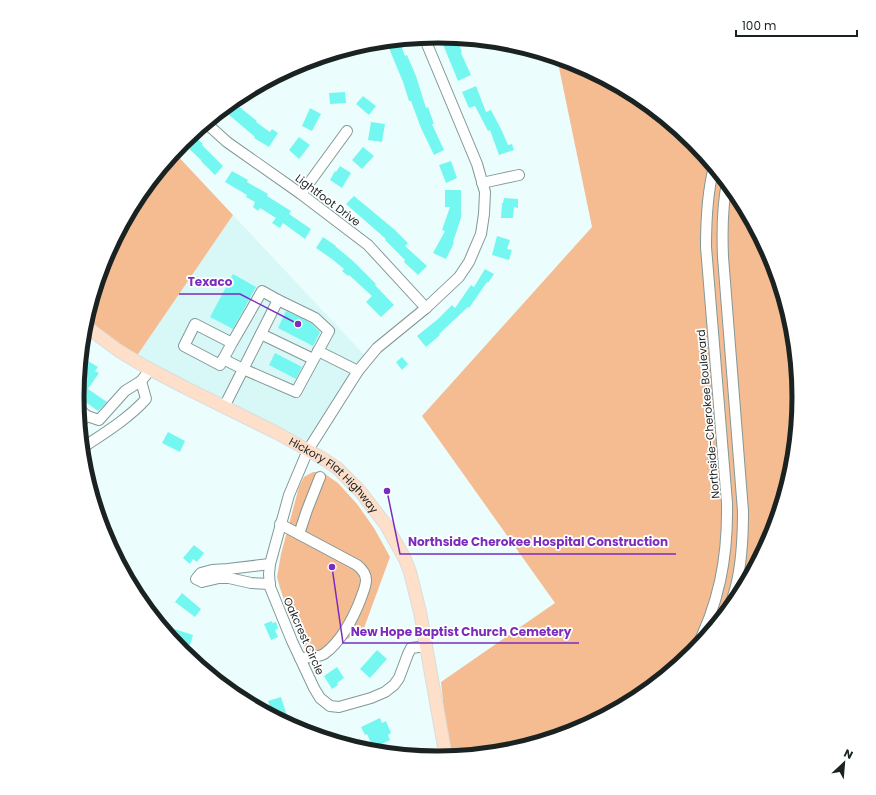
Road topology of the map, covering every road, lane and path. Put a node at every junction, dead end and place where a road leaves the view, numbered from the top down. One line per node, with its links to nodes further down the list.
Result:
1 (427, 43): 6 (street, Oakcrest Circle)
2 (210, 126): 8 (street, Lightfoot Drive)
3 (347, 131): 8 (street)
4 (713, 174): 32 (street, Northside-Cherokee Boulevard)
5 (519, 175): 6 (street)
6 (482, 183): 10 (street, Oakcrest Circle)
7 (726, 191): 31 (street)
8 (300, 194): 10 (street, Lightfoot Drive)
9 (278, 300): 12 (street); 13 (street); 14 (street)
10 (426, 308): 18 (street, Oakcrest Circle)
11 (90, 329): 16 (main road, Hickory Flat Highway)
12 (261, 334): 14 (street); 17 (street)
13 (232, 343): 15 (street); 15 (street)
14 (316, 355): 17 (street); 18 (street)
15 (223, 359): 17 (street)
16 (151, 369): 19 (street); 20 (main road, Hickory Flat Highway)
17 (243, 369): 20 (street)
18 (358, 370): 25 (street, Oakcrest Circle)
19 (141, 381): 22 (street); 24 (street)
20 (224, 408): 25 (main road, Hickory Flat Highway)
21 (84, 413): 22 (street)
22 (87, 416): 23 (street)
23 (84, 419)
24 (87, 444)
25 (308, 450): 27 (street, Oakcrest Circle); 33 (main road, Hickory Flat Highway)
26 (320, 477): 28 (street)
27 (280, 524): 28 (street); 29 (street, Oakcrest Circle)
28 (299, 534): 34 (street)
29 (270, 564): 30 (street, Oakcrest Circle); 30 (street)
30 (270, 584): 34 (street, Oakcrest Circle)
31 (734, 593)
32 (702, 634)
33 (427, 646): 34 (street, Oakcrest Circle); 35 (main road, Hickory Flat Highway)
34 (300, 658)
35 (445, 752)

